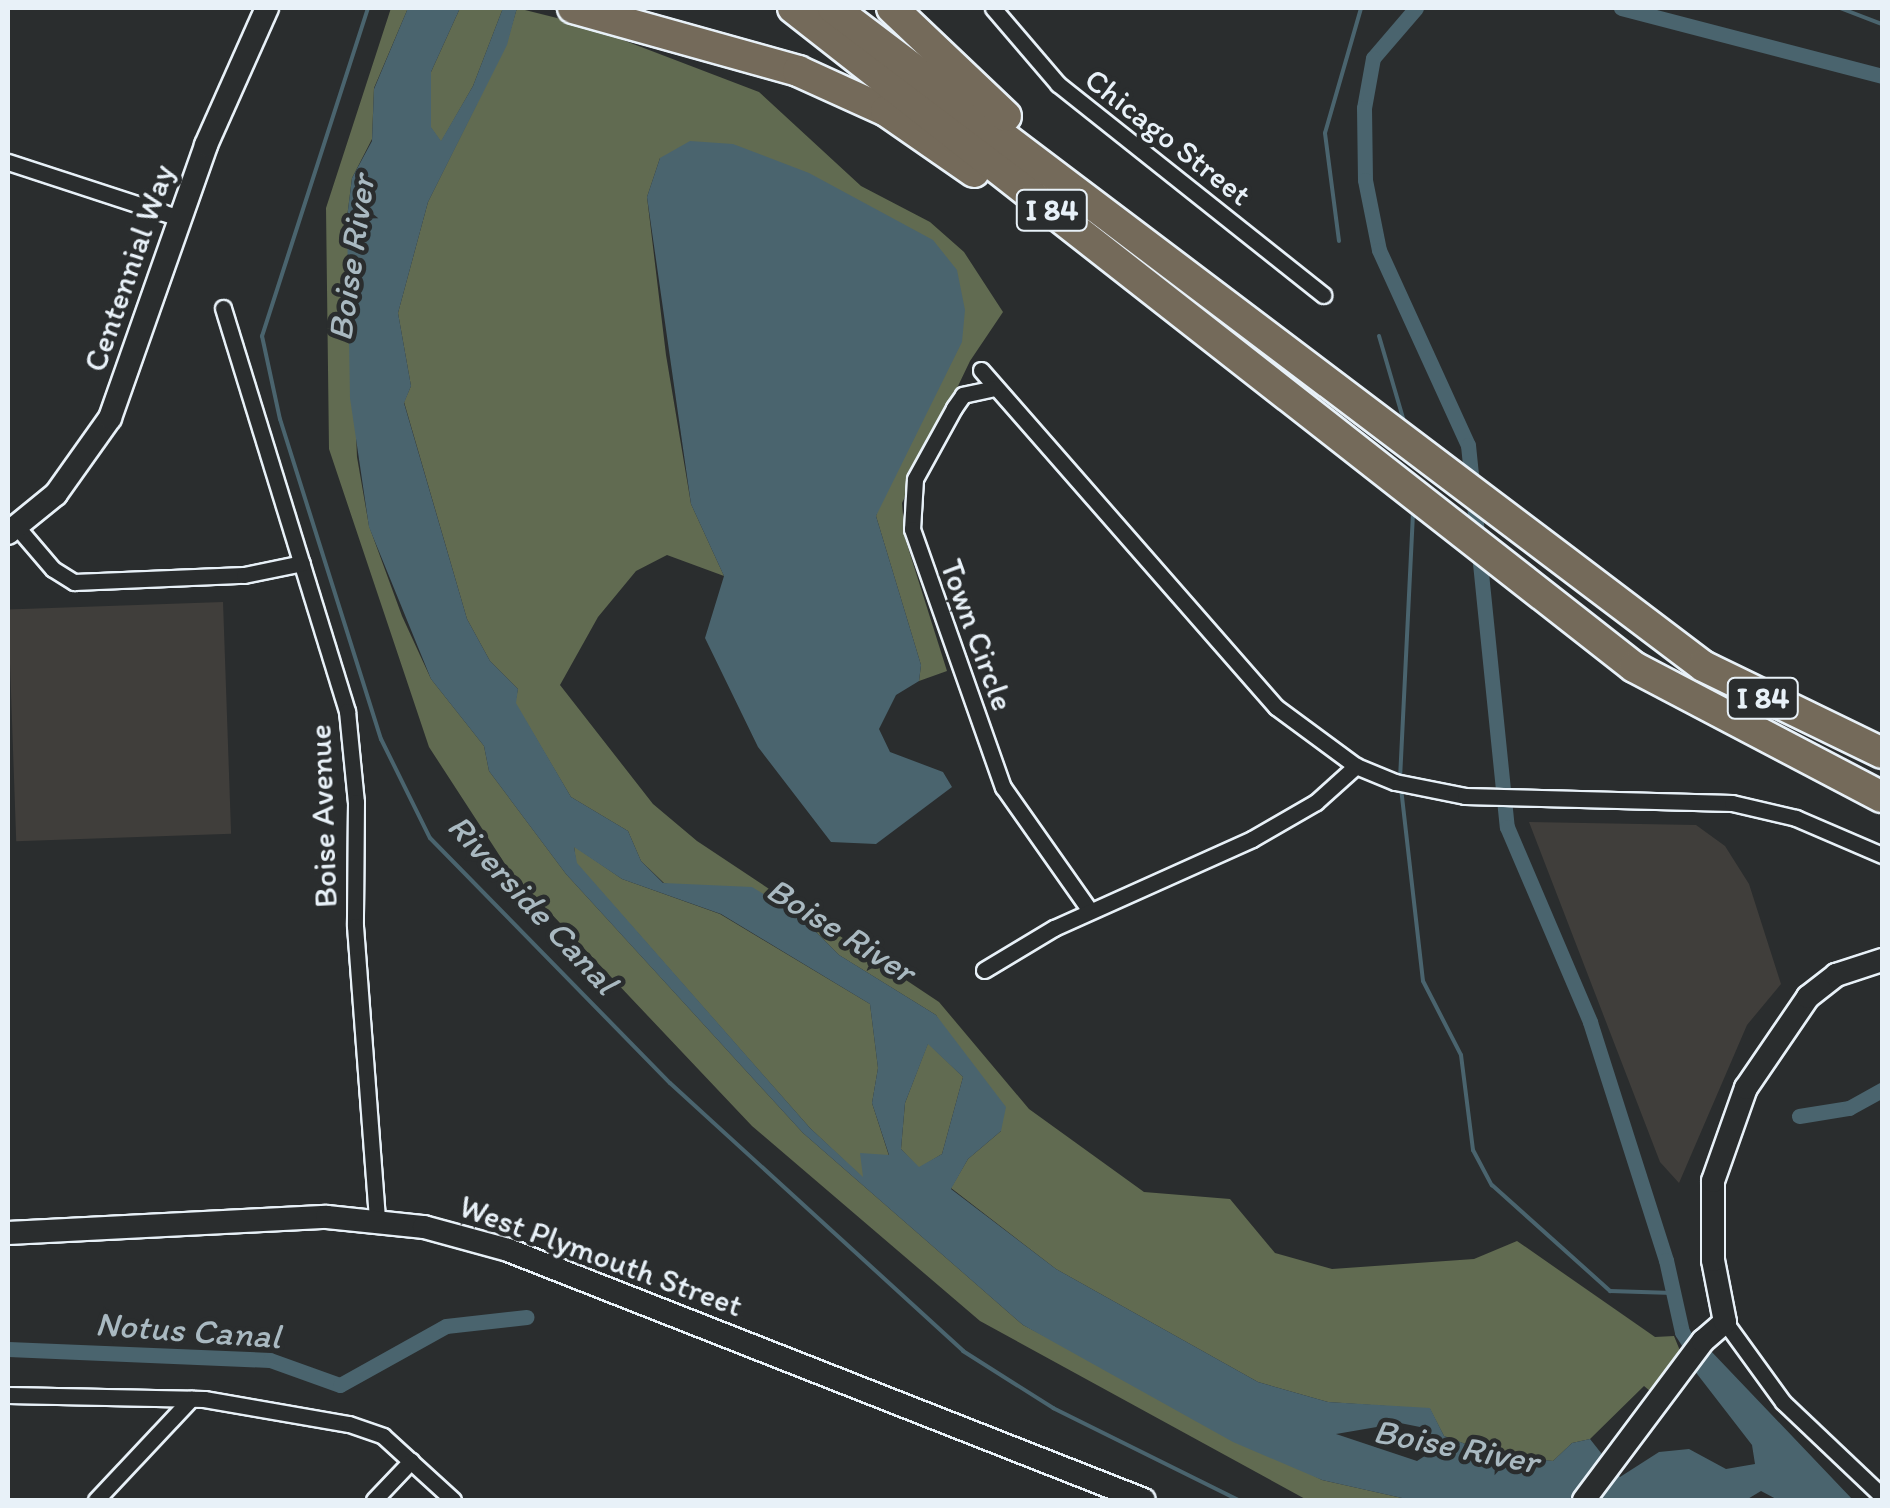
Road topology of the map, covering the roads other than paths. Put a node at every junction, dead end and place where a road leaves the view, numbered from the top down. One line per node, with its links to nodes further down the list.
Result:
1 (266, 8): 8 (street, Centennial Way)
2 (573, 8): 12 (highway)
3 (793, 8): 12 (highway, I 84)
4 (834, 8): 9 (highway, I 84)
5 (892, 8): 9 (highway)
6 (993, 8): 10 (street, Chicago Street)
7 (8, 162): 8 (street)
8 (178, 218): 15 (street, Centennial Way)
9 (1130, 229): 17 (highway, I 84)
10 (1323, 295)
11 (223, 308): 16 (street, Boise Avenue)
12 (1183, 314): 21 (highway, I 84)
13 (981, 370): 14 (street)
14 (995, 388): 20 (street); 23 (street, Town Circle)
15 (12, 530): 16 (street)
16 (302, 563): 26 (street, Boise Avenue)
17 (1651, 628): 18 (highway); 19 (highway, I 84)
18 (1882, 734)
19 (1882, 753)
20 (1356, 766): 22 (street); 23 (street)
21 (1879, 794)
22 (1882, 855)
23 (1090, 912): 25 (street)
24 (1882, 960): 28 (street)
25 (984, 970)
26 (377, 1220): 27 (street, West Plymouth Street); 36 (street, West Plymouth Street)
27 (8, 1233)
28 (1725, 1322): 32 (street); 37 (street)
29 (8, 1396): 30 (street)
30 (191, 1398): 31 (street); 33 (street)
31 (411, 1461): 34 (street); 35 (street)
32 (1882, 1496)
33 (96, 1500)
34 (374, 1500)
35 (453, 1500)
36 (1144, 1500)
37 (1584, 1500)

